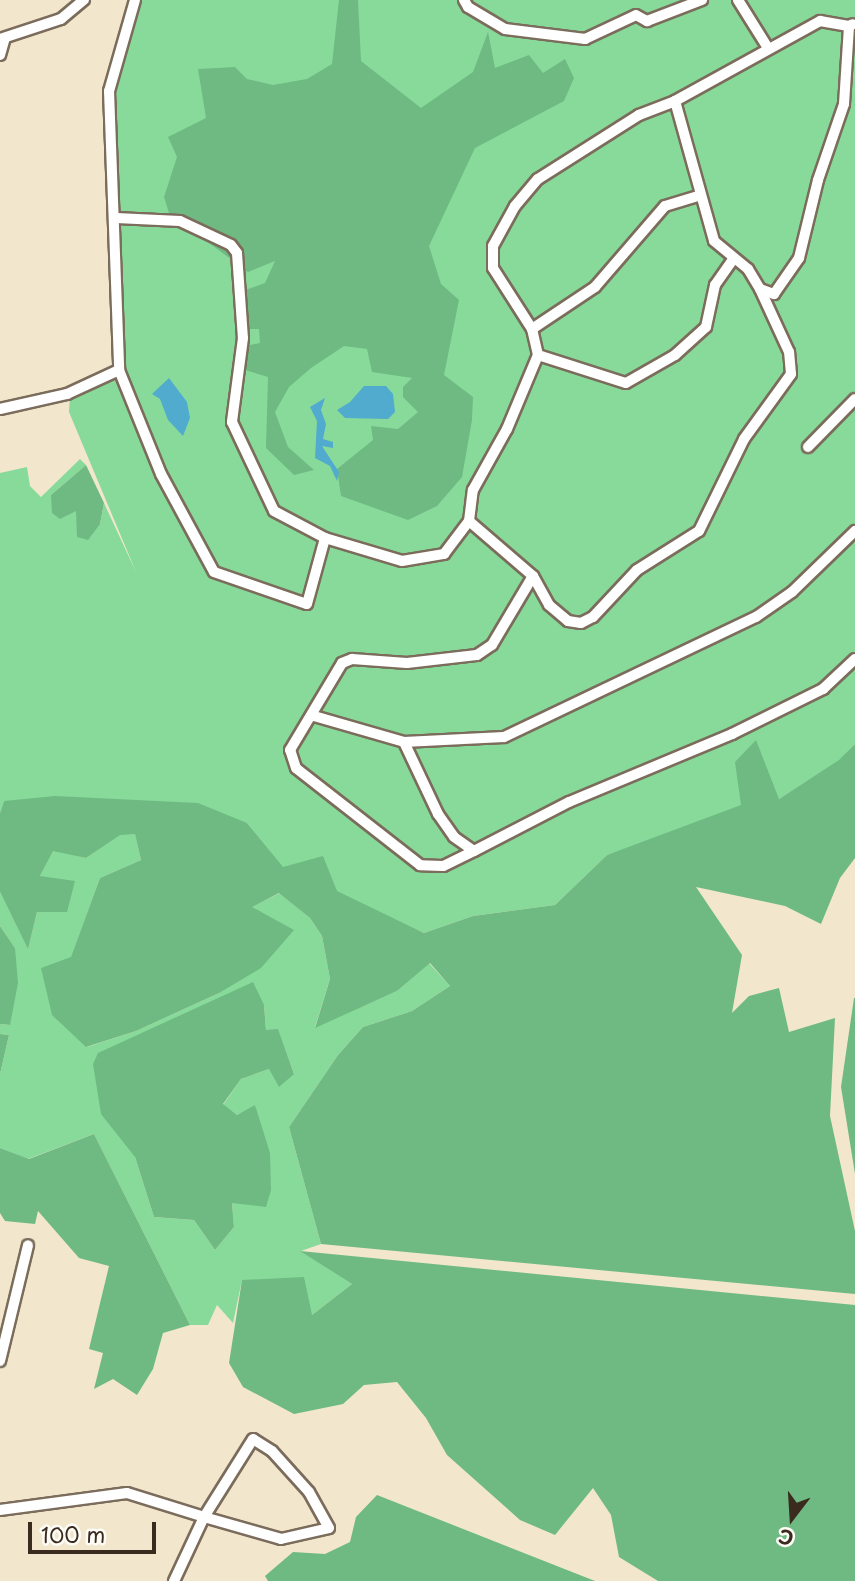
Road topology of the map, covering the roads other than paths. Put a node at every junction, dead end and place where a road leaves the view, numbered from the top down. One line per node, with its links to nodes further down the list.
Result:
1 (84, 0): 7 (street)
2 (135, 0): 12 (street)
3 (464, 0): 4 (street)
4 (702, 0)
5 (738, 0): 8 (street)
6 (852, 25): 8 (street); 14 (street)
7 (2, 39): 9 (street)
8 (768, 48): 10 (street)
9 (0, 55)
10 (675, 101): 11 (street); 15 (street)
11 (700, 195): 13 (street); 15 (street)
12 (116, 218): 17 (street); 23 (street)
13 (733, 259): 14 (street); 16 (street)
14 (760, 289): 24 (street)
15 (532, 329): 16 (street)
16 (538, 355): 21 (street)
17 (119, 370): 19 (street); 23 (street)
18 (855, 399): 20 (street)
19 (0, 409)
20 (808, 447)
21 (469, 521): 23 (street); 24 (street)
22 (855, 531): 27 (street)
23 (325, 538)
24 (533, 576): 26 (street)
25 (855, 659): 28 (street)
26 (314, 716): 27 (street); 28 (street)
27 (404, 742): 28 (street)
28 (474, 851)
29 (28, 1245): 30 (street)
30 (1, 1361)
31 (0, 1510): 32 (street)
32 (204, 1517): 32 (street); 33 (street)
33 (174, 1581)

